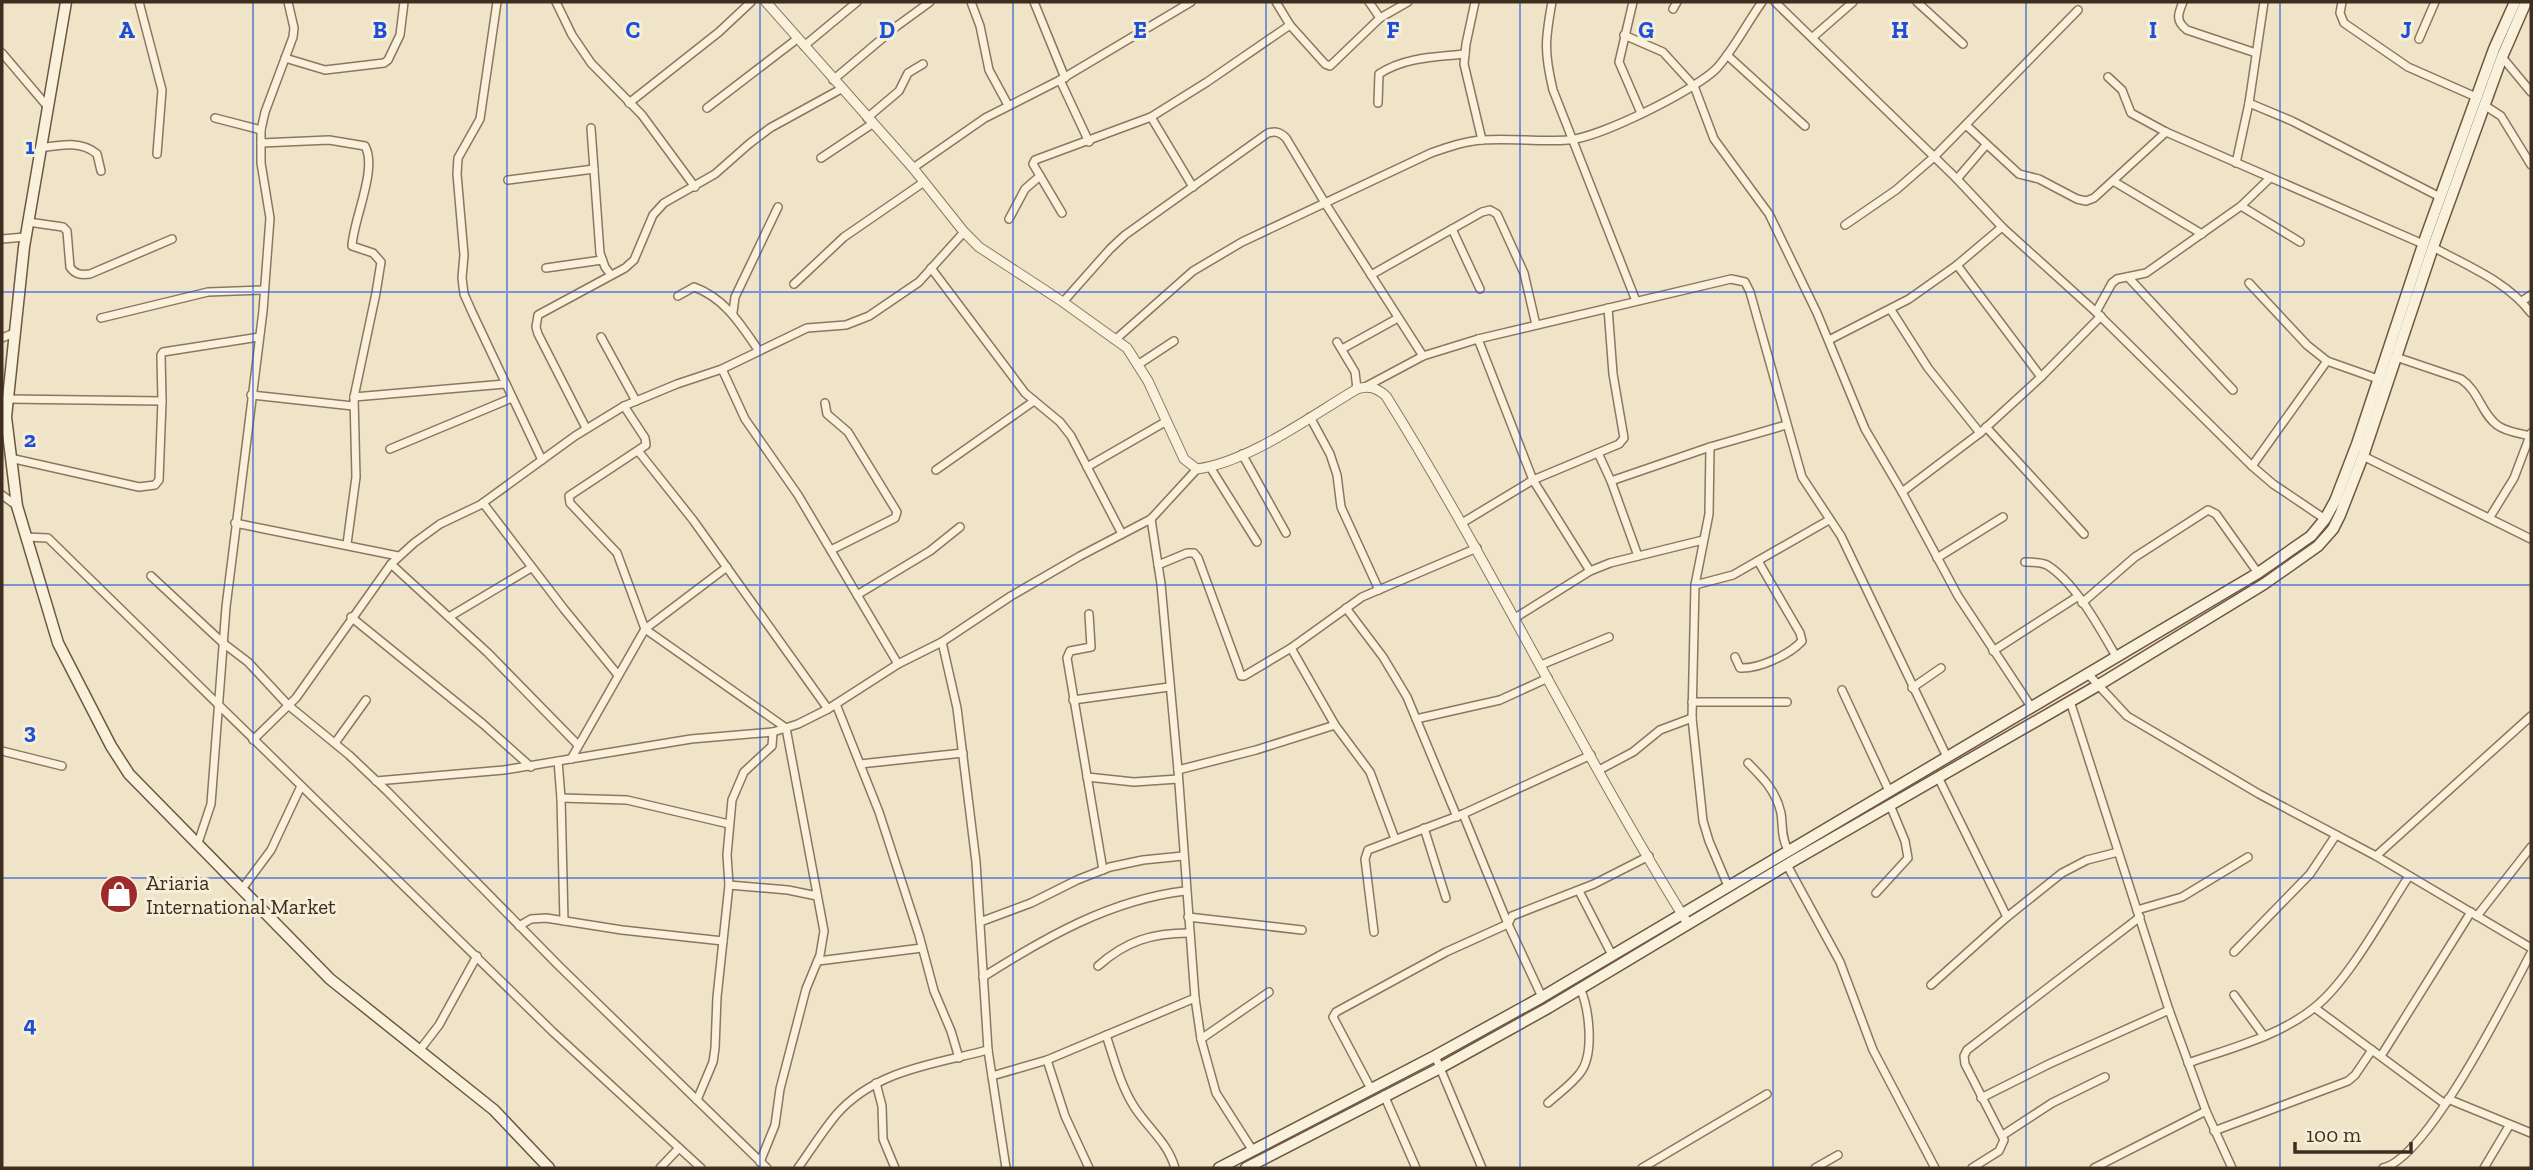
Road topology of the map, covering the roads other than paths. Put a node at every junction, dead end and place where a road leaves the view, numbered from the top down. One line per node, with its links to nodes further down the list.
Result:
1 (66, 2): 56 (main road)
2 (139, 2): 73 (street)
3 (288, 2): 43 (street)
4 (404, 2): 43 (street)
5 (497, 2): 146 (street)
6 (556, 2): 52 (street)
7 (751, 2): 52 (street)
8 (766, 2): 36 (street)
9 (857, 2): 36 (street)
10 (927, 2): 47 (street)
11 (971, 2): 55 (street)
12 (1034, 2): 46 (street)
13 (1191, 2): 46 (street)
14 (1276, 2): 32 (street)
15 (1369, 2): 31 (street)
16 (1408, 2): 31 (street)
17 (1475, 2): 40 (street)
18 (1552, 2): 68 (street)
19 (1633, 2): 33 (street)
20 (1762, 2): 41 (street)
21 (1775, 2): 34 (street)
22 (1853, 2): 34 (street)
23 (1917, 2): 37 (street)
24 (2183, 2): 38 (street)
25 (2264, 2): 38 (street)
26 (2342, 2): 51 (street)
27 (2435, 2): 35 (street)
28 (2515, 2): 51 (main road)
29 (2526, 2): 42 (main road)
30 (2078, 10): 62 (street)
31 (1380, 18): 32 (street)
32 (1290, 25): 59 (street)
33 (1624, 35): 48 (street); 58 (street)
34 (1813, 37): 74 (street)
35 (2419, 40)
36 (800, 43): 47 (street); 57 (street)
37 (1964, 44)
38 (2256, 52): 54 (street)
39 (2, 53): 56 (street)
40 (1465, 54): 53 (street); 67 (street)
41 (1727, 55): 48 (street); 63 (street)
42 (2502, 57): 50 (street); 51 (main road)
43 (285, 58): 65 (street)
44 (923, 64): 61 (street)
45 (2108, 77): 66 (street)
46 (1063, 79): 55 (street); 69 (street)
47 (833, 80): 49 (street)
48 (1694, 86): 58 (street); 136 (street)
49 (841, 89): 61 (street); 87 (street)
50 (2531, 92)
51 (2480, 101): 77 (street); 89 (main road); 105 (main road)
52 (629, 103): 87 (street)
53 (1378, 103)
54 (2249, 103): 76 (street); 89 (street)
55 (1008, 105): 78 (street)
56 (47, 106): 72 (main road)
57 (707, 108)
58 (1641, 113): 68 (street)
59 (1151, 117): 69 (street); 88 (street)
60 (215, 118): 65 (street)
61 (870, 121): 75 (street); 78 (street)
62 (1966, 125): 71 (street); 74 (street)
63 (1805, 126)
64 (591, 128): 79 (street)
65 (261, 130): 70 (street)
66 (2166, 132): 76 (street); 86 (street)
67 (1482, 140): 68 (street); 90 (street)
68 (1573, 140): 119 (street)
69 (1089, 142): 81 (street)
70 (261, 143): 116 (street); 150 (street)
71 (1986, 145): 82 (street); 86 (street)
72 (40, 148): 80 (street); 95 (main road)
73 (157, 155)
74 (1934, 157): 82 (street); 96 (street)
75 (821, 158)
76 (2236, 163): 83 (street)
77 (2531, 165)
78 (913, 168): 85 (street)
79 (594, 169): 84 (street); 106 (street)
80 (102, 171)
81 (1040, 176): 93 (street); 94 (street)
82 (1957, 179): 97 (street)
83 (2269, 179): 91 (street); 105 (street)
84 (508, 180)
85 (923, 181): 99 (street); 114 (street)
86 (2113, 181): 100 (street)
87 (695, 187): 110 (street)
88 (1193, 187): 90 (street); 121 (street)
89 (2440, 197): 105 (main road)
90 (1325, 203): 111 (street); 134 (street)
91 (2241, 206): 100 (street); 104 (street)
92 (778, 207): 124 (street)
93 (1062, 213)
94 (1009, 219)
95 (28, 222): 101 (main road); 102 (street)
96 (1845, 225)
97 (2002, 227): 107 (street); 126 (street)
98 (1452, 229): 111 (street); 115 (street); 129 (street)
99 (964, 232): 109 (street); 121 (street)
100 (2202, 234): 112 (street)
101 (26, 237): 103 (street); 130 (main road)
102 (172, 239)
103 (2, 240)
104 (2300, 242)
105 (2428, 245): 120 (street); 140 (main road); 145 (main road)
106 (602, 260): 108 (street); 110 (street)
107 (1957, 265): 123 (street); 144 (street)
108 (546, 268)
109 (931, 268): 138 (street); 155 (street)
110 (611, 275): 163 (street)
111 (1371, 275): 128 (street)
112 (2128, 277): 126 (street); 148 (street)
113 (2249, 282): 141 (street)
114 (793, 284)
115 (1480, 289)
116 (264, 290): 127 (street); 131 (street)
117 (2531, 295): 120 (street)
118 (678, 296): 124 (street)
119 (1636, 301): 122 (street); 161 (street)
120 (2522, 301): 125 (street)
121 (1063, 302): 134 (street)
122 (1608, 308): 129 (street); 169 (street)
123 (1891, 310): 136 (street); 164 (street)
124 (733, 312): 138 (street)
125 (2531, 313)
126 (2099, 314): 144 (street); 174 (street)
127 (101, 318)
128 (1398, 318): 139 (street); 147 (street)
129 (1536, 325): 135 (street)
130 (14, 332): 133 (street); 152 (main road)
131 (259, 337): 149 (street); 153 (street)
132 (601, 337): 154 (street)
133 (2, 338)
134 (1116, 338): 142 (street)
135 (1478, 339): 139 (street); 179 (street)
136 (1829, 340): 181 (street)
137 (1174, 341): 142 (street)
138 (759, 351): 143 (street)
139 (1423, 356): 147 (street)
140 (2396, 356): 165 (street); 171 (main road)
141 (2327, 360): 145 (street); 174 (street)
142 (1139, 364): 160 (street)
143 (722, 369): 154 (street); 202 (street)
144 (2041, 377): 162 (street)
145 (2378, 379): 187 (main road)
146 (506, 384): 150 (street); 151 (street)
147 (1361, 388): 159 (street); 191 (street)
148 (2233, 390)
149 (251, 396): 157 (street); 190 (street)
150 (354, 397): 157 (street)
151 (512, 398): 167 (street); 173 (street)
152 (7, 399): 153 (street); 172 (main road)
153 (162, 401): 172 (street)
154 (636, 401): 158 (street)
155 (1034, 401): 175 (street); 178 (street)
156 (825, 403): 202 (street)
157 (353, 406): 200 (street)
158 (624, 406): 163 (street); 168 (street)
159 (1310, 417): 170 (street); 216 (street)
160 (1165, 422): 175 (street); 177 (street)
161 (1786, 425): 166 (street); 189 (street)
162 (1986, 427): 164 (street); 195 (street)
163 (586, 428): 173 (street)
164 (1980, 433): 181 (street)
165 (2530, 434): 186 (street)
166 (1710, 447): 180 (street); 198 (street)
167 (390, 449)
168 (639, 452): 210 (street); 224 (street)
169 (1598, 453): 179 (street); 180 (street)
170 (1242, 454): 176 (street); 193 (street)
171 (2363, 456): 186 (street); 238 (main road)
172 (10, 458): 184 (main road)
173 (542, 460): 183 (street)
174 (2252, 466): 187 (street)
175 (1087, 467): 194 (street)
176 (1210, 467): 177 (street); 199 (street)
177 (1197, 469): 188 (street)
178 (936, 470)
179 (1534, 480): 191 (street); 212 (street)
180 (1611, 481): 204 (street)
181 (1902, 492): 205 (street)
182 (2, 495): 184 (street)
183 (483, 503): 203 (street); 211 (street)
184 (17, 506): 196 (main road)
185 (2003, 517): 205 (street)
186 (2490, 517): 197 (street)
187 (2325, 519): 213 (main road)
188 (1151, 520): 194 (street); 209 (street)
189 (1829, 520): 206 (street); 240 (street)
190 (234, 523): 200 (street); 227 (street)
191 (1462, 523): 201 (street)
192 (960, 527): 217 (street)
193 (1286, 533)
194 (1122, 534): 226 (street)
195 (2084, 534)
196 (26, 537): 249 (street); 286 (main road)
197 (2531, 539)
198 (1703, 540): 204 (street); 215 (street)
199 (1257, 542)
200 (346, 544): 203 (street)
201 (1477, 548): 216 (street); 223 (street)
202 (831, 550): 217 (street)
203 (398, 556): 208 (street)
204 (1639, 556): 212 (street)
205 (1937, 558): 229 (street)
206 (1758, 561): 215 (street); 230 (street)
207 (2025, 562): 218 (street)
208 (391, 564): 221 (street); 222 (street)
209 (1158, 565): 228 (street); 239 (street)
210 (727, 567): 224 (street); 251 (street)
211 (531, 568): 222 (street); 235 (street)
212 (1590, 571): 223 (street)
213 (2258, 573): 218 (street); 231 (main road)
214 (151, 576): 227 (street)
215 (1695, 585): 245 (street)
216 (1379, 590): 219 (street)
217 (857, 595): 232 (street)
218 (2080, 600): 229 (street); 231 (street)
219 (1346, 608): 228 (street); 254 (street)
220 (1089, 614): 243 (street)
221 (351, 617): 248 (street); 270 (street)
222 (449, 617): 260 (street)
223 (1515, 618): 233 (street)
224 (645, 629): 235 (street); 256 (street)
225 (1609, 637): 233 (street)
226 (942, 642): 232 (street); 262 (street)
227 (223, 643): 248 (street); 249 (street)
228 (1291, 648): 255 (street)
229 (1993, 651): 250 (street)
230 (1735, 657)
231 (2117, 658): 236 (main road)
232 (898, 664): 247 (street)
233 (1541, 665): 237 (street)
234 (1941, 668): 240 (street)
235 (618, 675): 260 (street)
236 (2089, 675): 238 (street); 250 (main road)
237 (1548, 678): 254 (street); 263 (street)
238 (2096, 686): 244 (main road); 284 (street)
239 (1169, 687): 243 (street); 271 (street)
240 (1912, 688): 264 (street)
241 (1842, 690): 278 (street)
242 (366, 700): 259 (street)
243 (1073, 700): 273 (street)
244 (2070, 701): 274 (main road); 289 (street)
245 (1692, 702): 246 (street); 253 (street)
246 (1787, 702)
247 (836, 704): 251 (street); 268 (street)
248 (288, 705): 258 (street); 259 (street)
249 (218, 706): 258 (street); 286 (street)
250 (2032, 708): 264 (main road)
251 (828, 709): 256 (street)
252 (2531, 716): 292 (street)
253 (1692, 718): 272 (street); 298 (street)
254 (1416, 719): 281 (street)
255 (1335, 725): 271 (street); 285 (street)
256 (786, 728): 257 (street); 303 (street)
257 (773, 732): 265 (street); 282 (street)
258 (253, 740): 277 (street)
259 (334, 743): 276 (street)
260 (578, 745): 265 (street)
261 (2, 751): 269 (street)
262 (963, 753): 268 (street); 311 (street)
263 (1591, 755): 272 (street); 281 (street)
264 (1947, 757): 278 (main road)
265 (571, 759): 266 (street)
266 (558, 761): 270 (street); 279 (street)
267 (1748, 763): 288 (street)
268 (860, 764): 320 (street)
269 (62, 766)
270 (531, 766): 276 (street)
271 (1178, 770): 275 (street)
272 (1599, 770): 291 (street)
273 (1087, 777): 275 (street); 295 (street)
274 (1938, 777): 280 (main road); 309 (street)
275 (1178, 779): 290 (street)
276 (376, 781): 314 (street)
277 (301, 786): 299 (street); 323 (street)
278 (1889, 791): 288 (main road)
279 (561, 798): 282 (street); 310 (street)
280 (1890, 805): 294 (main road); 302 (street)
281 (1460, 815): 283 (street); 312 (street)
282 (729, 824): 297 (street)
283 (1424, 828): 285 (street); 304 (street)
284 (2336, 835): 292 (street); 321 (street)
285 (1395, 839): 316 (street)
286 (198, 843): 299 (main road)
287 (2531, 847): 307 (street)
288 (1787, 850): 298 (main road)
289 (2118, 852): 306 (street); 309 (street)
290 (1183, 856): 295 (street); 300 (street)
291 (1649, 856): 301 (street); 305 (street)
292 (2376, 856): 296 (street)
293 (2248, 857): 306 (street)
294 (1787, 865): 313 (main road); 381 (street)
295 (1103, 870): 311 (street)
296 (2409, 876): 307 (street); 333 (street)
297 (729, 885): 303 (street); 318 (street)
298 (1728, 886): 305 (main road)
299 (242, 889): 340 (main road)
300 (1185, 891): 308 (street); 326 (street)
301 (1579, 891): 312 (street); 322 (street)
302 (1876, 893)
303 (817, 896): 324 (street)
304 (1446, 898)
305 (1681, 913): 313 (street); 322 (main road)
306 (2138, 914): 334 (street); 353 (street)
307 (2474, 914): 319 (street); 342 (street)
308 (1188, 917): 315 (street); 317 (street)
309 (2007, 918): 327 (street)
310 (564, 921): 314 (street); 318 (street)
311 (980, 922): 326 (street)
312 (1508, 923): 331 (street); 350 (street)
313 (1688, 923): 328 (main road)
314 (519, 926): 354 (street)
315 (1302, 930)
316 (1374, 932)
317 (1189, 933): 325 (street); 332 (street)
318 (723, 941): 354 (street)
319 (2530, 947): 355 (street)
320 (922, 948): 324 (street); 343 (street)
321 (2234, 952)
322 (1612, 955): 331 (main road)
323 (477, 956): 340 (street); 362 (street)
324 (818, 961): 365 (street)
325 (1098, 966)
326 (983, 977): 338 (street)
327 (1931, 985)
328 (1580, 988): 346 (main road); 356 (street)
329 (1269, 992): 337 (street)
330 (2234, 995): 336 (street)
331 (1542, 997): 341 (main road)
332 (1195, 998): 335 (street); 337 (street)
333 (2315, 1008): 336 (street); 339 (street)
334 (2169, 1010): 345 (street); 353 (street)
335 (1106, 1035): 344 (street); 374 (street)
336 (2264, 1036): 345 (street)
337 (1201, 1039): 363 (street)
338 (988, 1050): 343 (street); 347 (street)
339 (2372, 1050): 342 (street); 359 (street)
340 (419, 1051): 366 (main road)
341 (1435, 1056): 346 (street); 350 (main road)
342 (2381, 1056): 355 (street)
343 (959, 1058): 349 (street)
344 (1047, 1060): 347 (street); 373 (street)
345 (2188, 1063): 357 (street)
346 (1440, 1068): 352 (main road); 378 (street)
347 (992, 1076): 372 (street)
348 (2105, 1077): 361 (street)
349 (876, 1083): 370 (street); 371 (street)
350 (1371, 1089): 363 (main road)
351 (1767, 1094): 379 (street)
352 (1384, 1096): 376 (main road); 377 (street)
353 (1981, 1098): 361 (street)
354 (697, 1100): 365 (street)
355 (2446, 1101): 358 (street); 385 (street)
356 (1548, 1103)
357 (2206, 1111): 359 (street); 383 (street)
358 (2509, 1126): 360 (street); 386 (street)
359 (2214, 1130): 384 (street)
360 (2531, 1133)
361 (2003, 1135): 382 (street)
362 (680, 1148): 367 (street); 368 (street)
363 (1253, 1151): 375 (main road)
364 (1838, 1155): 380 (street)
365 (760, 1162): 369 (street)
366 (549, 1168)
367 (660, 1168)
368 (701, 1168)
369 (767, 1168)
370 (798, 1168)
371 (895, 1168)
372 (1006, 1168)
373 (1088, 1168)
374 (1175, 1168)
375 (1219, 1168)
376 (1246, 1168)
377 (1414, 1168)
378 (1482, 1168)
379 (1642, 1168)
380 (1815, 1168)
381 (1935, 1168)
382 (1972, 1168)
383 (2094, 1168)
384 (2232, 1168)
385 (2388, 1168)
386 (2484, 1168)

